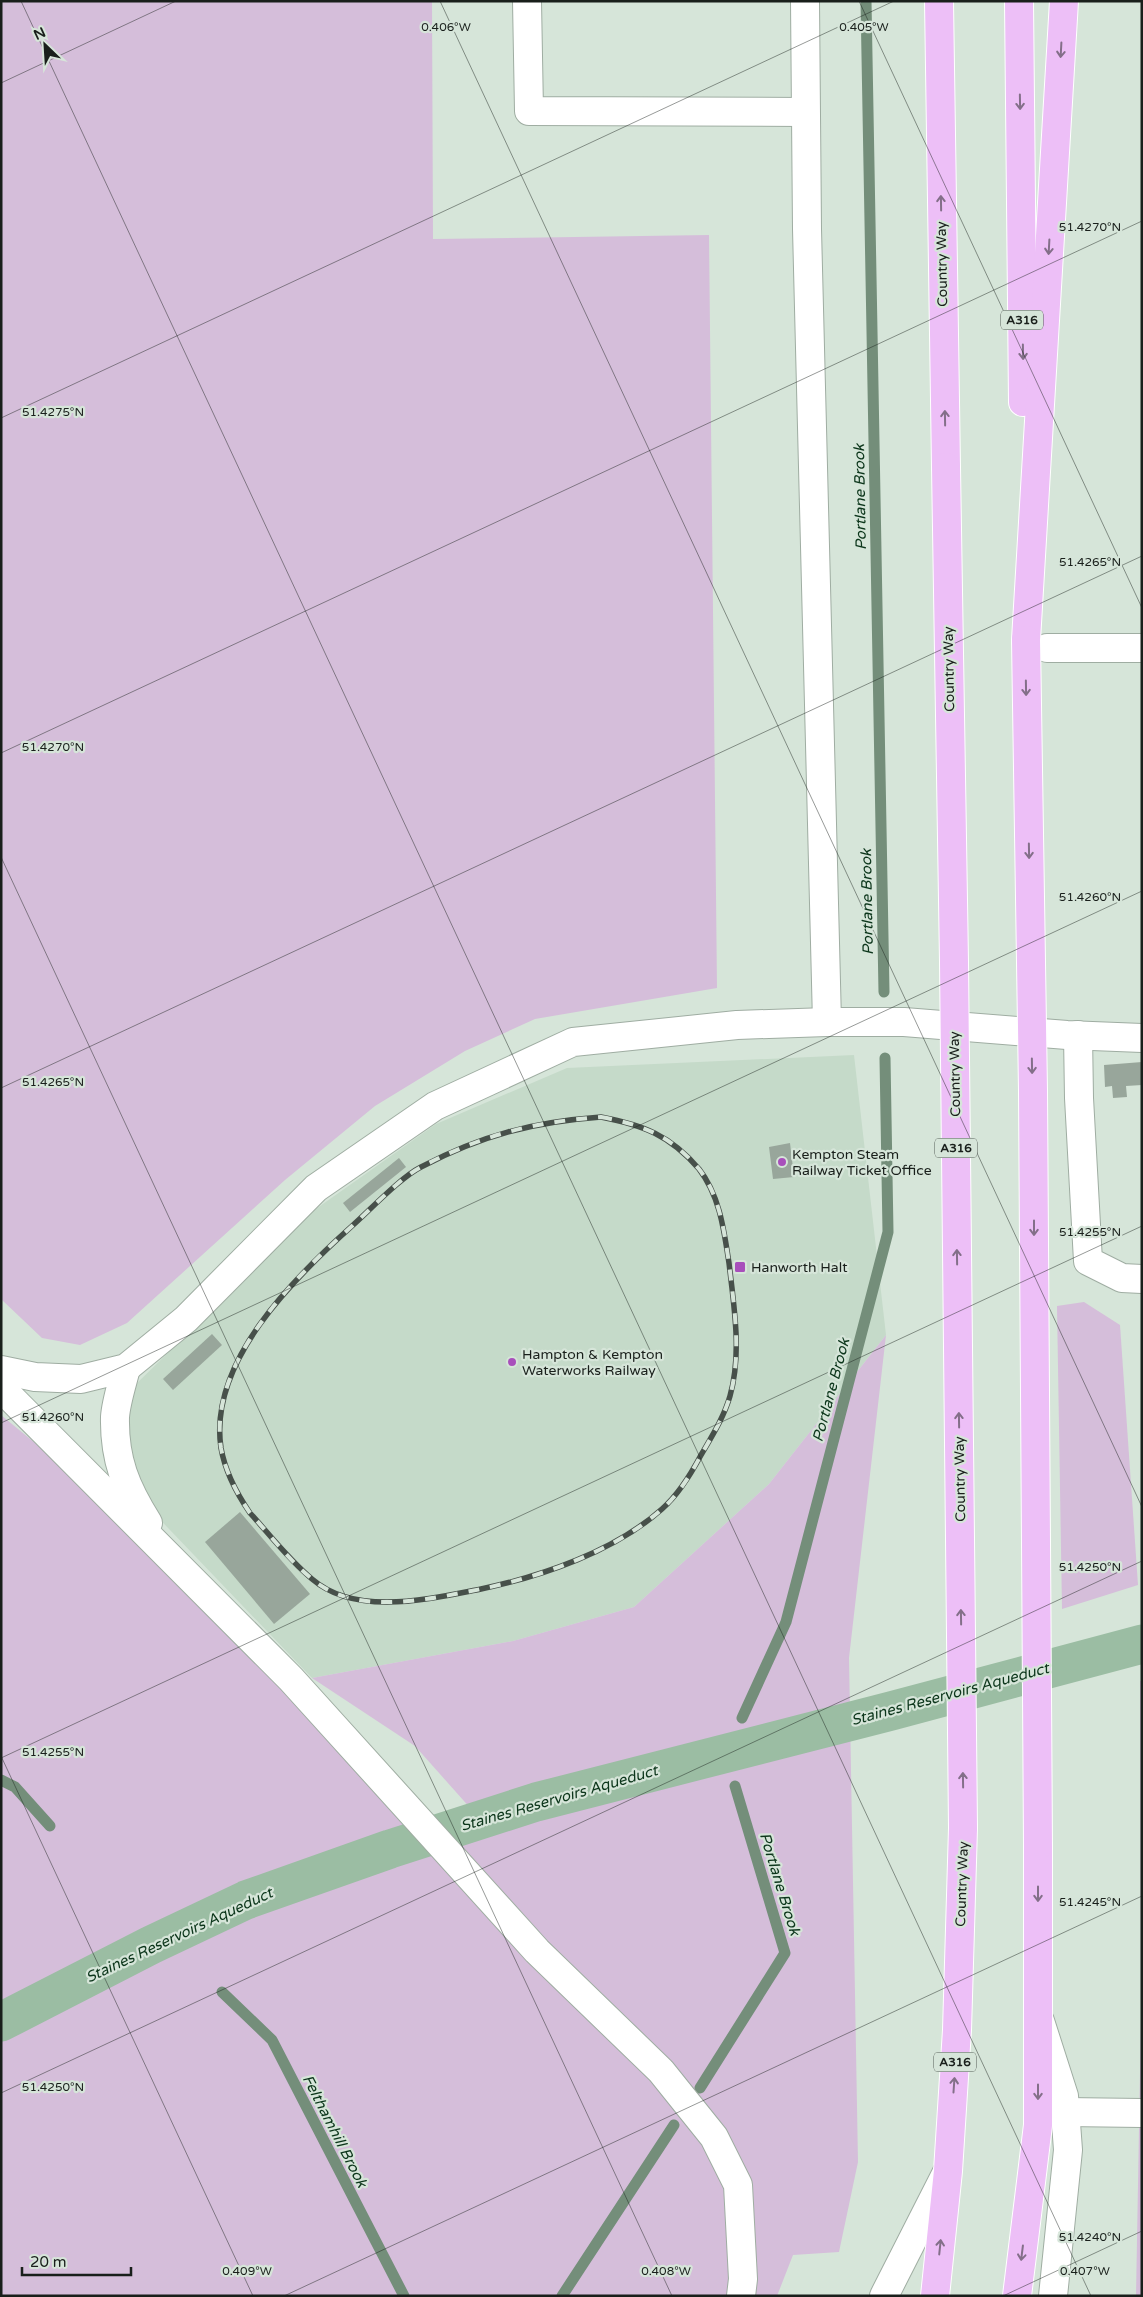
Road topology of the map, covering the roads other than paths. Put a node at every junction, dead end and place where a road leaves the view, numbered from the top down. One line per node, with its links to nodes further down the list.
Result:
1 (527, 1): 8 (lane)
2 (805, 1): 8 (lane)
3 (932, 1): 7 (highway)
4 (939, 1): 7 (highway, Country Way / A316)
5 (1019, 1): 9 (highway, A316, one-way to 9)
6 (1064, 1): 9 (highway, one-way to 9)
7 (939, 40): 22 (highway, Country Way / A316, one-way to 7, bridge)
8 (805, 112): 11 (lane)
9 (1036, 644): 10 (lane); 19 (highway, A316, one-way to 19, bridge)
10 (1142, 648)
11 (827, 1022): 12 (lane); 15 (lane)
12 (1078, 1035): 13 (lane); 14 (lane)
13 (1142, 1038)
14 (1142, 1279)
15 (126, 1368): 16 (lane); 18 (lane)
16 (1, 1370)
17 (1, 1388): 18 (lane)
18 (173, 1562): 23 (lane)
19 (1038, 2017): 20 (lane); 26 (highway, A316, one-way to 26)
20 (1065, 2112): 21 (lane); 27 (lane)
21 (1142, 2113)
22 (948, 2171): 24 (lane); 25 (highway, Country Way / A316, one-way to 22)
23 (741, 2296)
24 (884, 2296)
25 (935, 2296)
26 (1017, 2296)
27 (1053, 2296)

